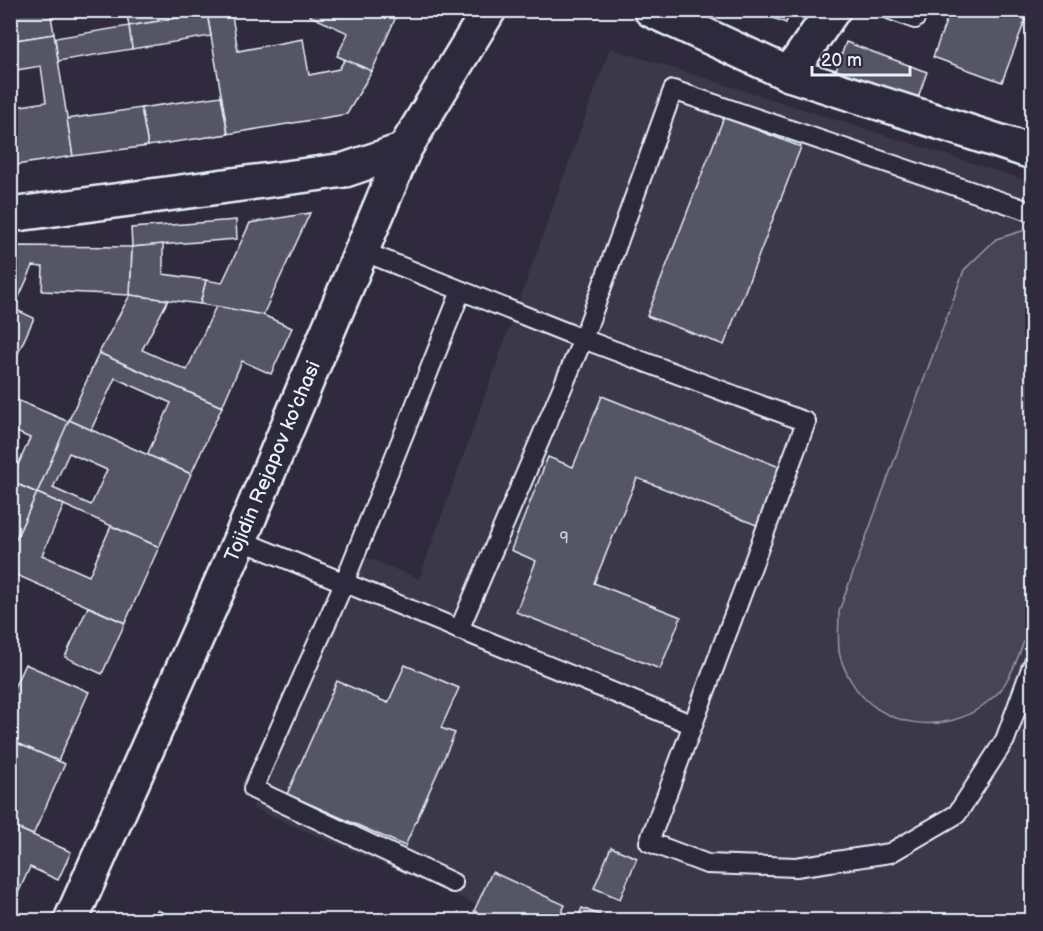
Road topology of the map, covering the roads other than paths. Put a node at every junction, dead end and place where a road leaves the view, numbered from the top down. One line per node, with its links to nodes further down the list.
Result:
1 (489, 10): 7 (street, Tojidin Rejapov ko'chasi)
2 (651, 10): 6 (street)
3 (833, 10): 6 (street)
4 (891, 10): 5 (lane)
5 (918, 10)
6 (789, 74): 8 (street)
7 (404, 150): 10 (street); 11 (street, Tojidin Rejapov ko'chasi)
8 (1032, 152)
9 (1032, 212): 13 (lane)
10 (10, 215)
11 (362, 251): 12 (lane); 14 (street, Tojidin Rejapov ko'chasi)
12 (460, 291): 13 (lane); 15 (lane)
13 (583, 339): 16 (lane); 18 (lane)
14 (240, 540): 15 (lane); 20 (street, Tojidin Rejapov ko'chasi)
15 (344, 583): 16 (lane); 19 (lane)
16 (459, 630): 18 (lane)
17 (1032, 666): 18 (lane)
18 (693, 725)
19 (453, 883)
20 (71, 921)

